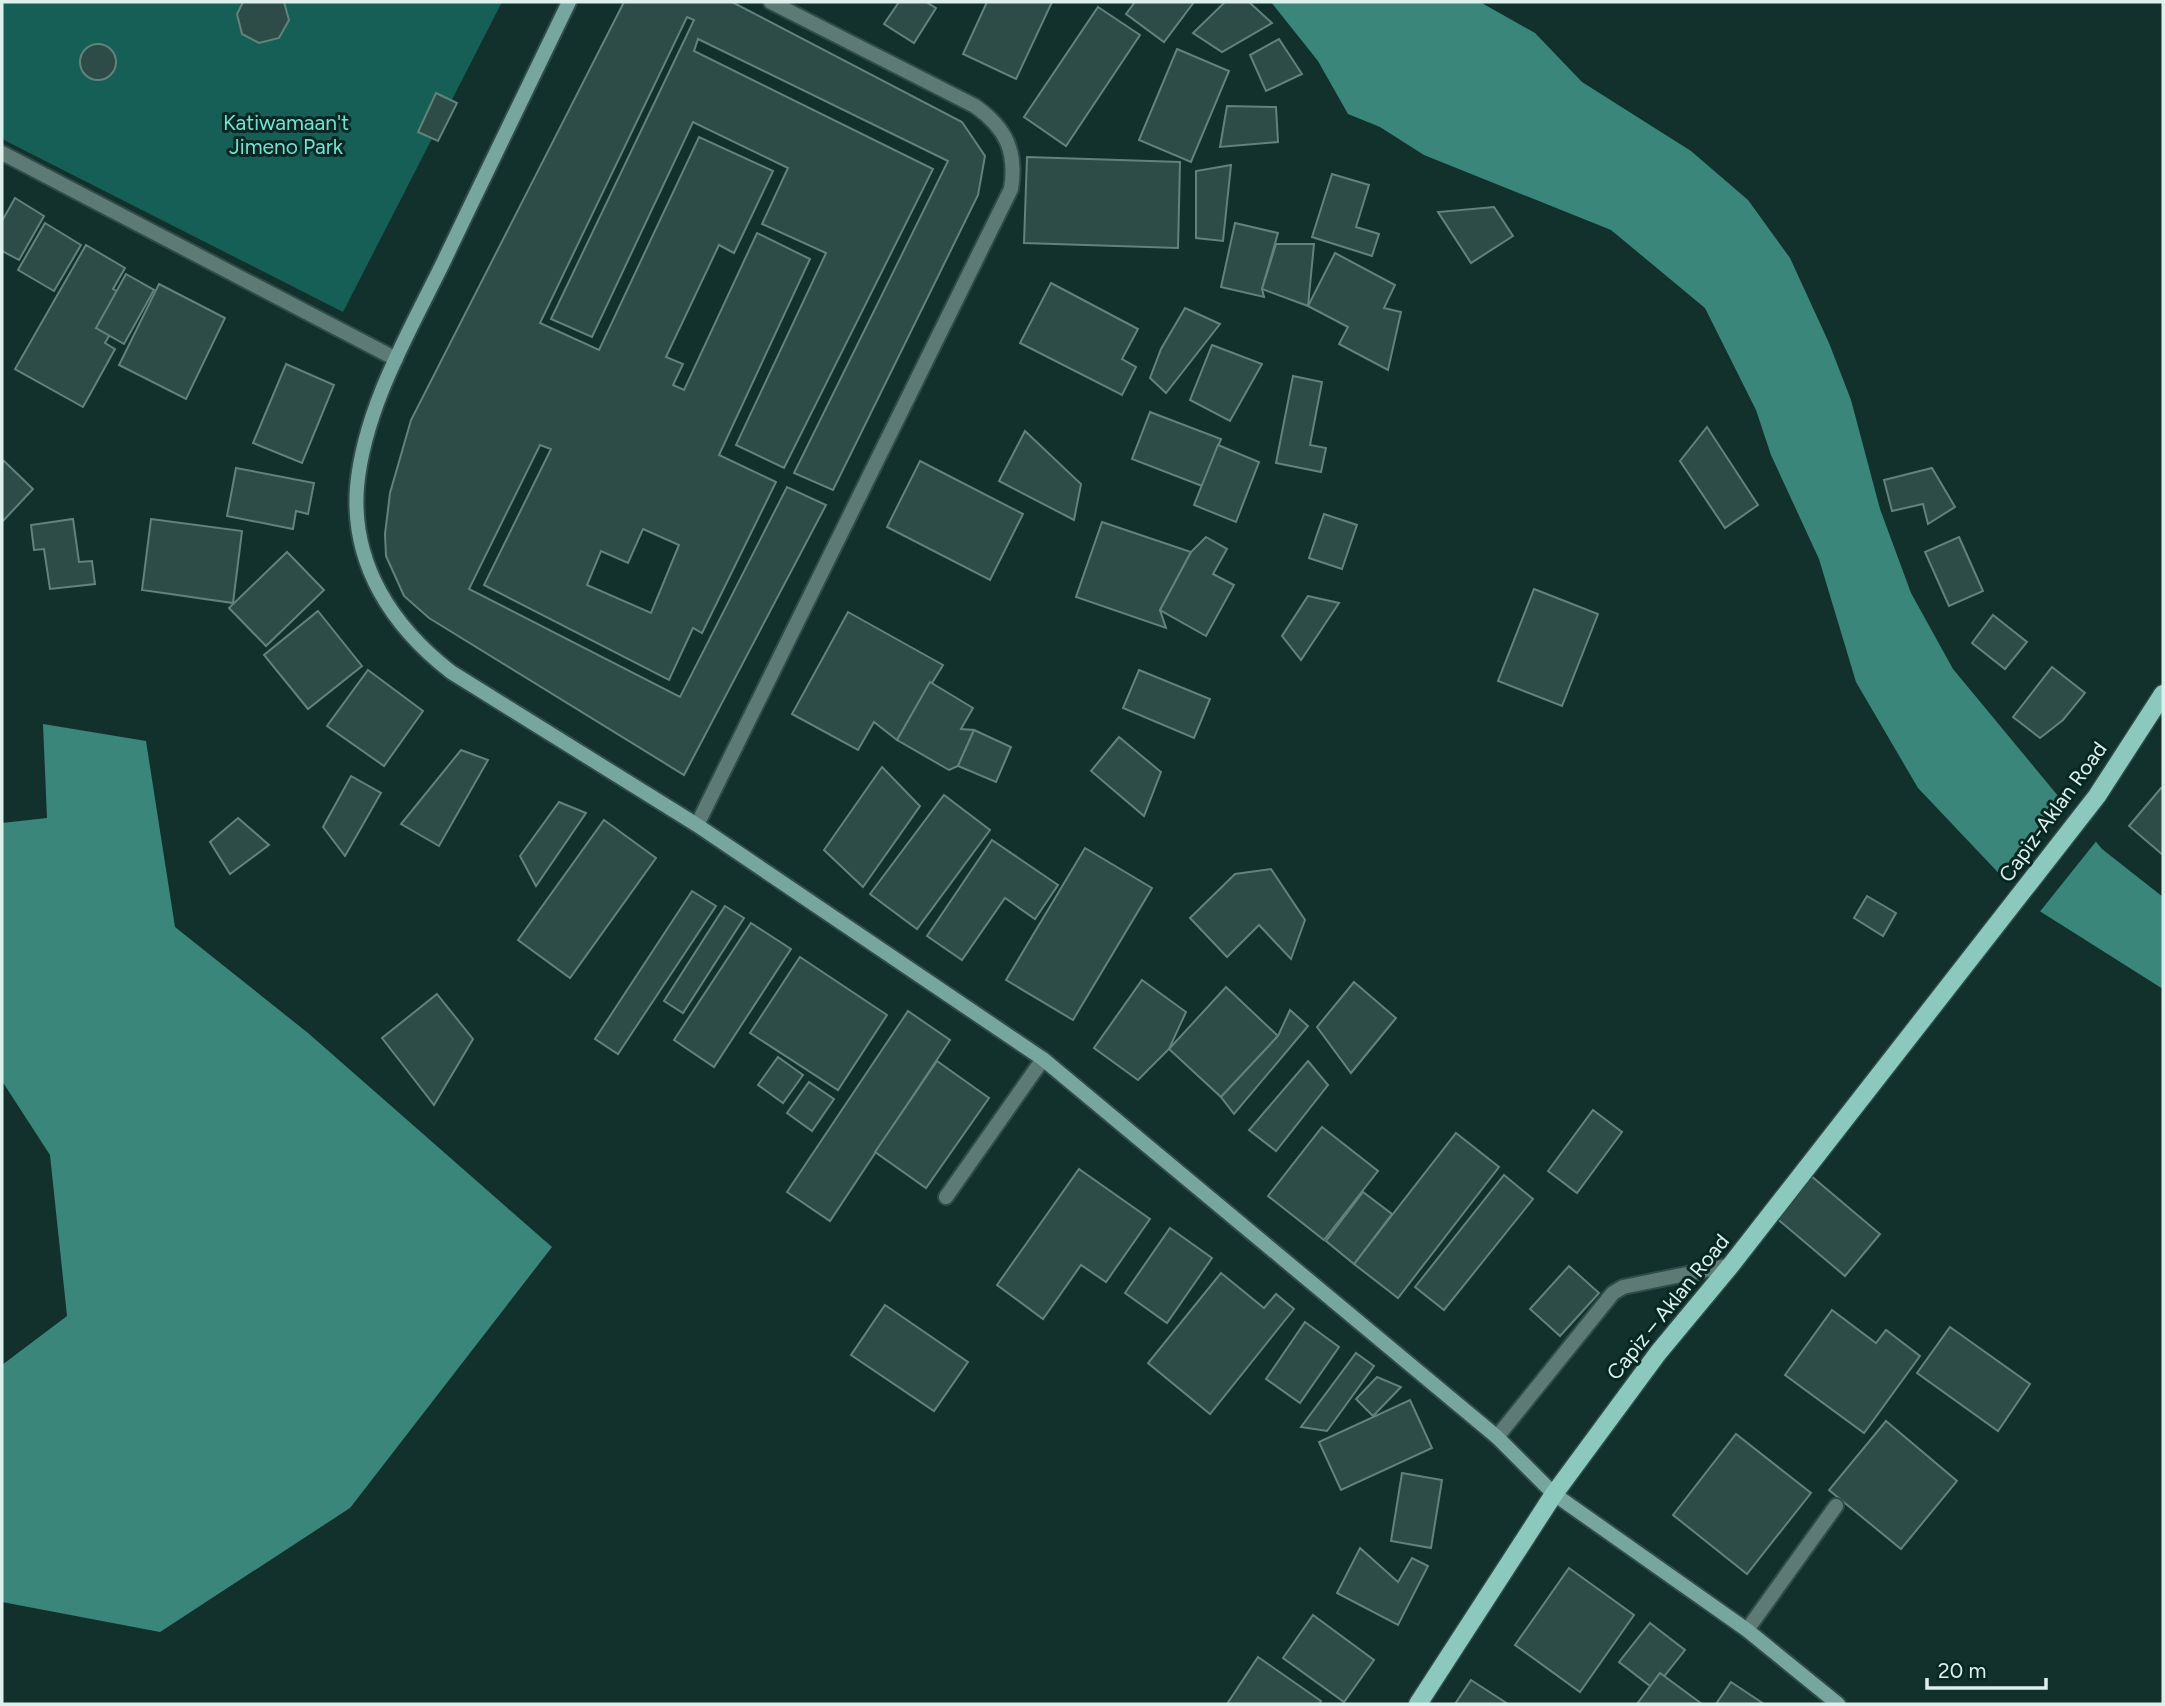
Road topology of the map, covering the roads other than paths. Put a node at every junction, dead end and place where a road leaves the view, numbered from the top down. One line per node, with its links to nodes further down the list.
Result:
1 (569, 2): 4 (main road)
2 (771, 2): 6 (street)
3 (2, 153): 4 (street)
4 (396, 359): 6 (main road)
5 (2163, 694): 7 (main road, Capiz-Aklan Road)
6 (697, 825): 8 (main road)
7 (1975, 953): 10 (main road, Capiz – Aklan Road)
8 (1044, 1059): 9 (street); 11 (main road)
9 (946, 1197)
10 (1731, 1265): 11 (street); 12 (main road, Capiz – Aklan Road)
11 (1497, 1437): 12 (main road)
12 (1554, 1493): 14 (main road); 15 (main road, Capiz – Aklan Road)
13 (1836, 1506): 14 (street)
14 (1747, 1630): 16 (main road)
15 (1418, 1704)
16 (1838, 1704)

